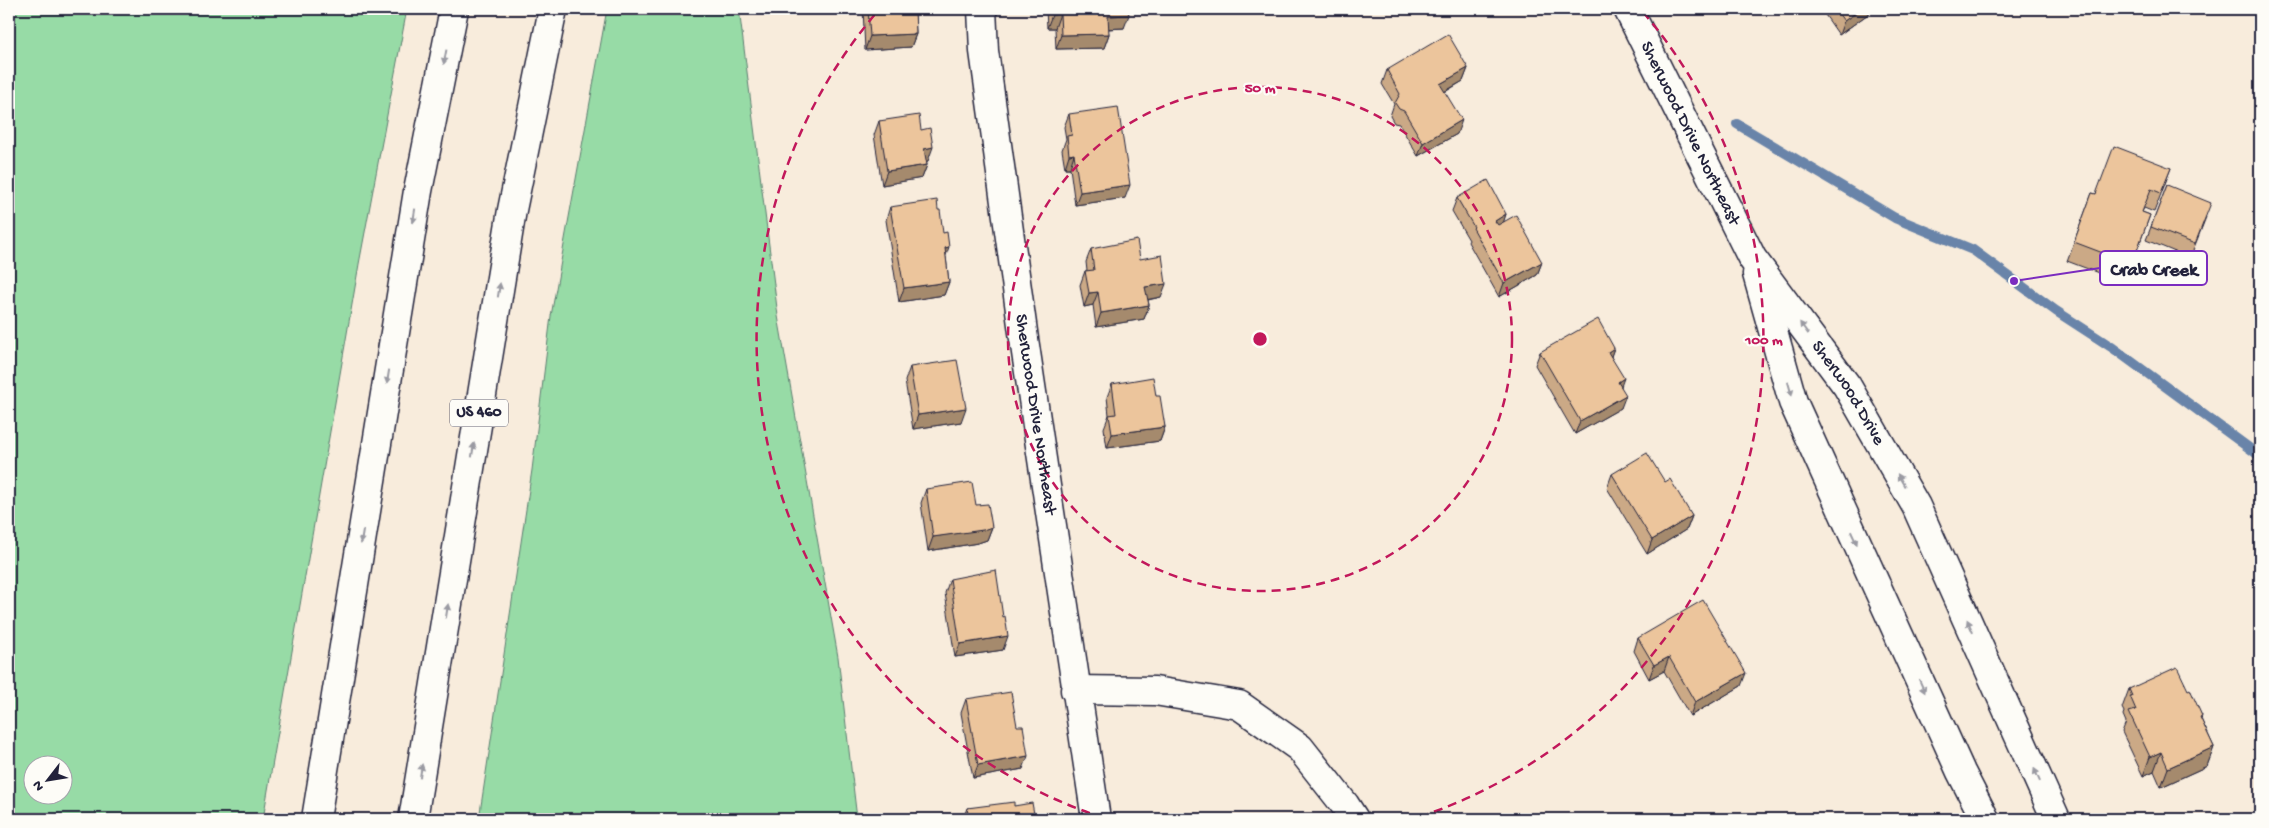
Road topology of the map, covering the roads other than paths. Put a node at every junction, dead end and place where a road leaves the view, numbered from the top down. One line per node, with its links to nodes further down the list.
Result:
1 (454, 9): 7 (main road, one-way to 7)
2 (553, 9): 8 (main road, US 460, one-way to 2)
3 (982, 9): 6 (main road, Sherwood Drive Northeast)
4 (1628, 9): 5 (main road, Sherwood Drive Northeast)
5 (1752, 258): 11 (main road, Sherwood Drive, one-way to 11); 12 (main road, Sherwood Drive, one-way to 5)
6 (1076, 690): 9 (main road, Sherwood Drive Northeast); 10 (main road)
7 (316, 819)
8 (413, 819)
9 (1096, 819)
10 (1354, 819)
11 (1985, 819)
12 (2056, 819)

